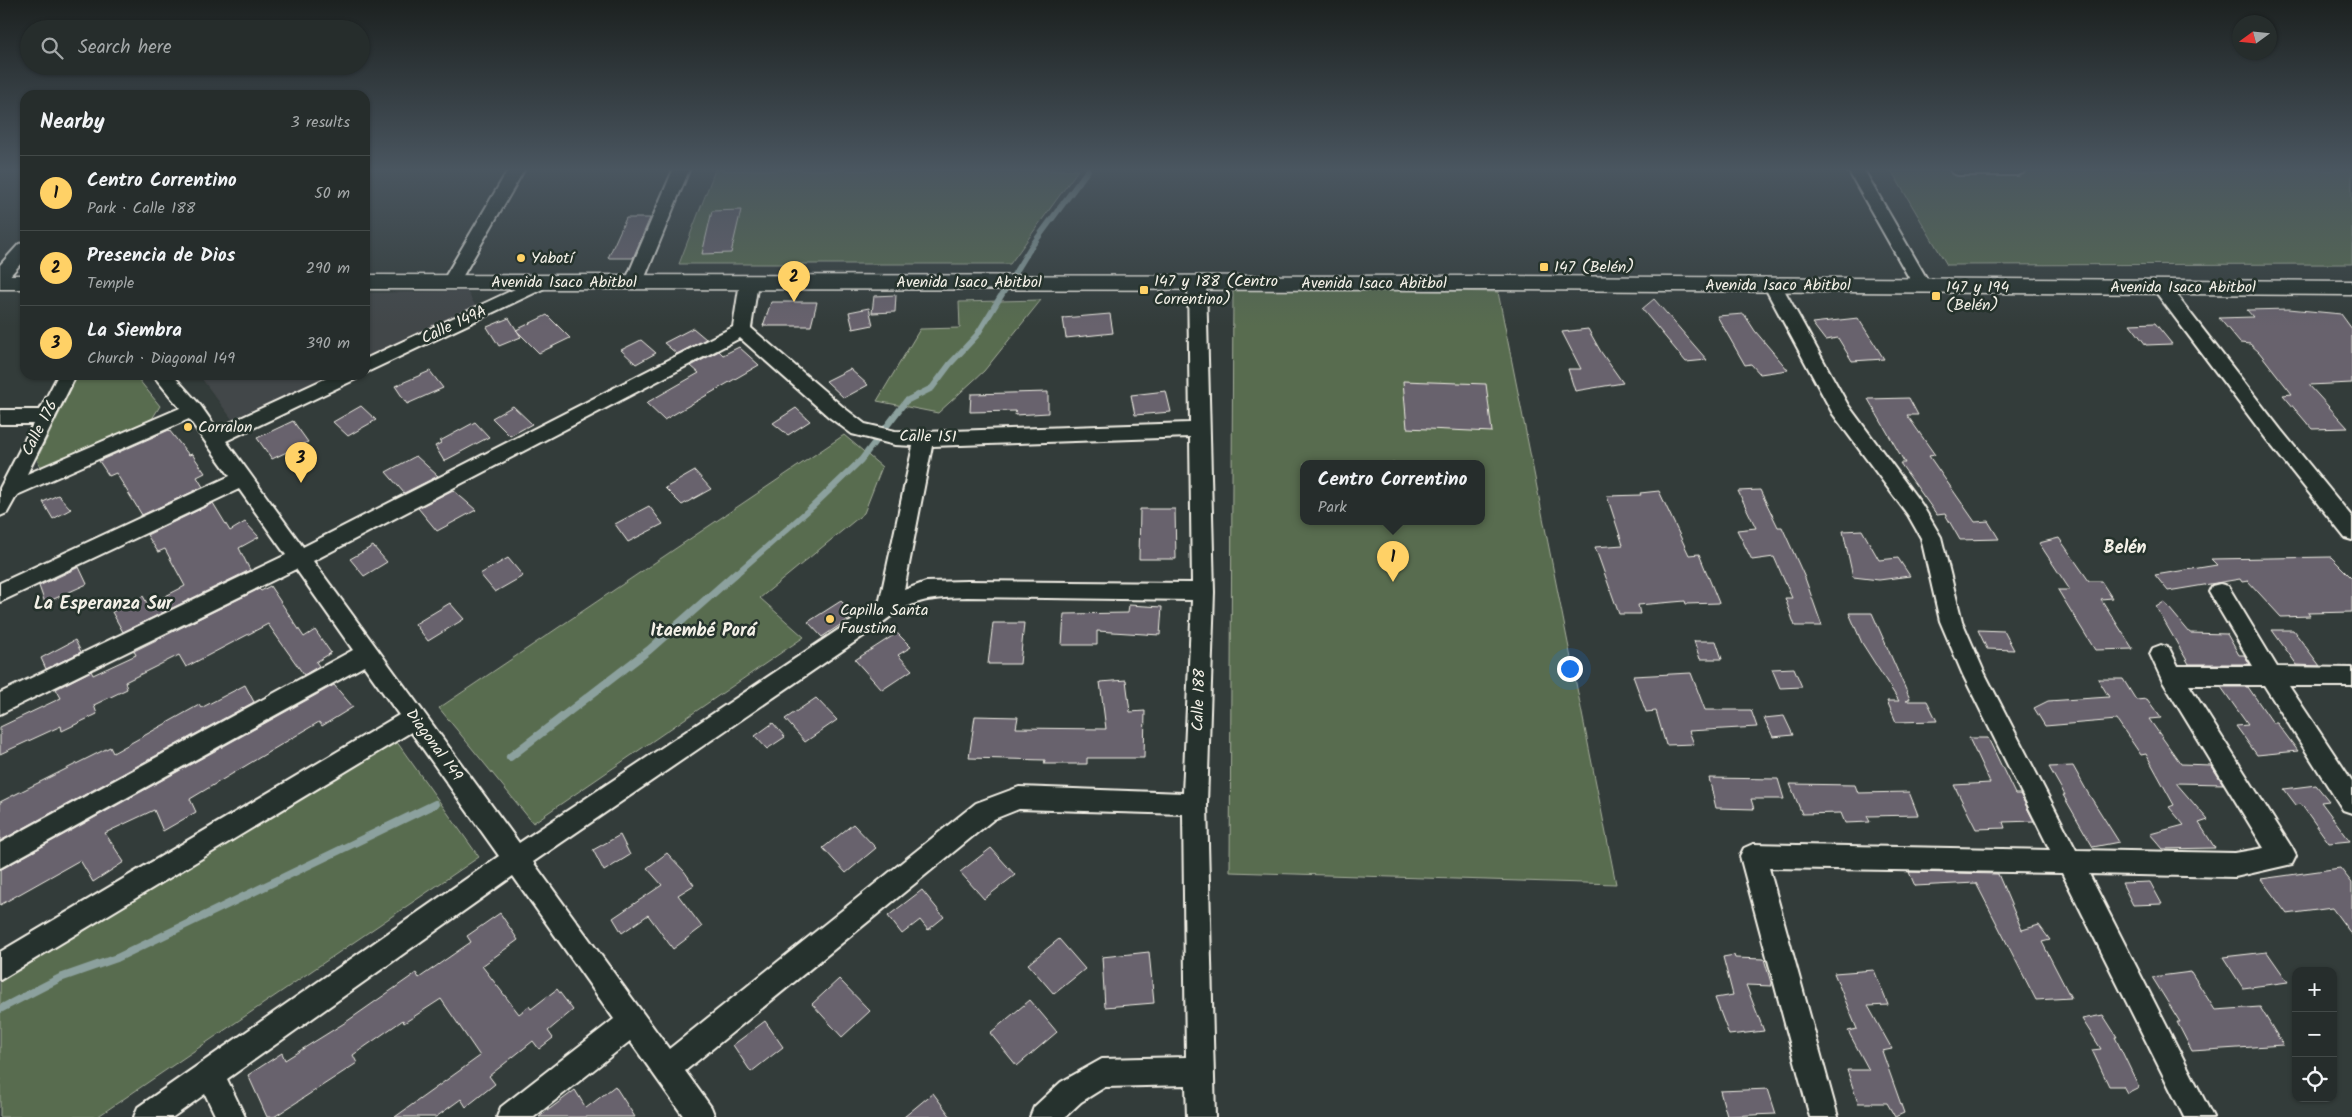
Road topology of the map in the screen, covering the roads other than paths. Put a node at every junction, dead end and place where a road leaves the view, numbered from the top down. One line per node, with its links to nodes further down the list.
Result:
1 (486, 222): 9 (street)
2 (659, 222): 11 (street)
3 (1886, 222): 15 (street)
4 (20, 254): 5 (street)
5 (0, 276)
6 (0, 282): 7 (main road)
7 (20, 282)
8 (370, 282): 9 (main road, Avenida Isaco Abitbol)
9 (451, 282): 10 (main road, Avenida Isaco Abitbol)
10 (543, 282): 11 (main road, Avenida Isaco Abitbol); 19 (street, Calle 149A)
11 (634, 282): 12 (main road, Avenida Isaco Abitbol)
12 (749, 282): 13 (main road, Avenida Isaco Abitbol); 18 (street)
13 (1197, 282): 14 (main road, Avenida Isaco Abitbol); 26 (street, Calle 188)
14 (1774, 286): 15 (main road, Avenida Isaco Abitbol); 47 (street)
15 (1922, 286): 16 (main road, Avenida Isaco Abitbol)
16 (2161, 286): 17 (main road, Avenida Isaco Abitbol); 32 (street)
17 (2352, 288)
18 (742, 330): 28 (street, Calle 151); 33 (street)
19 (370, 365)
20 (64, 380): 25 (street, Calle 176)
21 (166, 380): 23 (street, Diagonal 149)
22 (338, 380): 27 (street)
23 (193, 410): 27 (street, Diagonal 149); 30 (street)
24 (0, 417): 25 (street)
25 (45, 417): 30 (street, Calle 176)
26 (1199, 430): 28 (street, Calle 151); 34 (street, Calle 188)
27 (214, 439): 29 (street, Diagonal 149)
28 (924, 439): 37 (street)
29 (242, 479): 33 (street, Diagonal 149); 36 (street)
30 (9, 490): 31 (street, Calle 176)
31 (0, 508)
32 (2352, 532)
33 (300, 558): 38 (street, Diagonal 149); 41 (street)
34 (1203, 592): 37 (street); 44 (street, Calle 188)
35 (2220, 592): 39 (street)
36 (0, 593)
37 (890, 604): 46 (street)
38 (367, 653): 42 (street, Diagonal 149); 45 (street)
39 (2271, 677): 40 (street); 43 (street); 47 (street)
40 (2352, 677)
41 (0, 704)
42 (415, 718): 46 (street, Diagonal 149); 48 (street)
43 (2352, 802)
44 (1195, 804): 50 (street); 51 (street, Calle 188)
45 (0, 856)
46 (516, 858): 49 (street, Diagonal 149); 52 (street)
47 (2069, 861): 59 (street); 60 (street)
48 (0, 967)
49 (633, 1021): 50 (street, Diagonal 149); 55 (street)
50 (666, 1069): 56 (street, Diagonal 149)
51 (1200, 1071): 57 (street); 58 (street, Calle 188)
52 (209, 1073): 53 (street); 54 (street)
53 (148, 1117)
54 (231, 1117)
55 (511, 1117)
56 (701, 1117)
57 (1044, 1117)
58 (1201, 1117)
59 (1824, 1117)
60 (2199, 1117)

